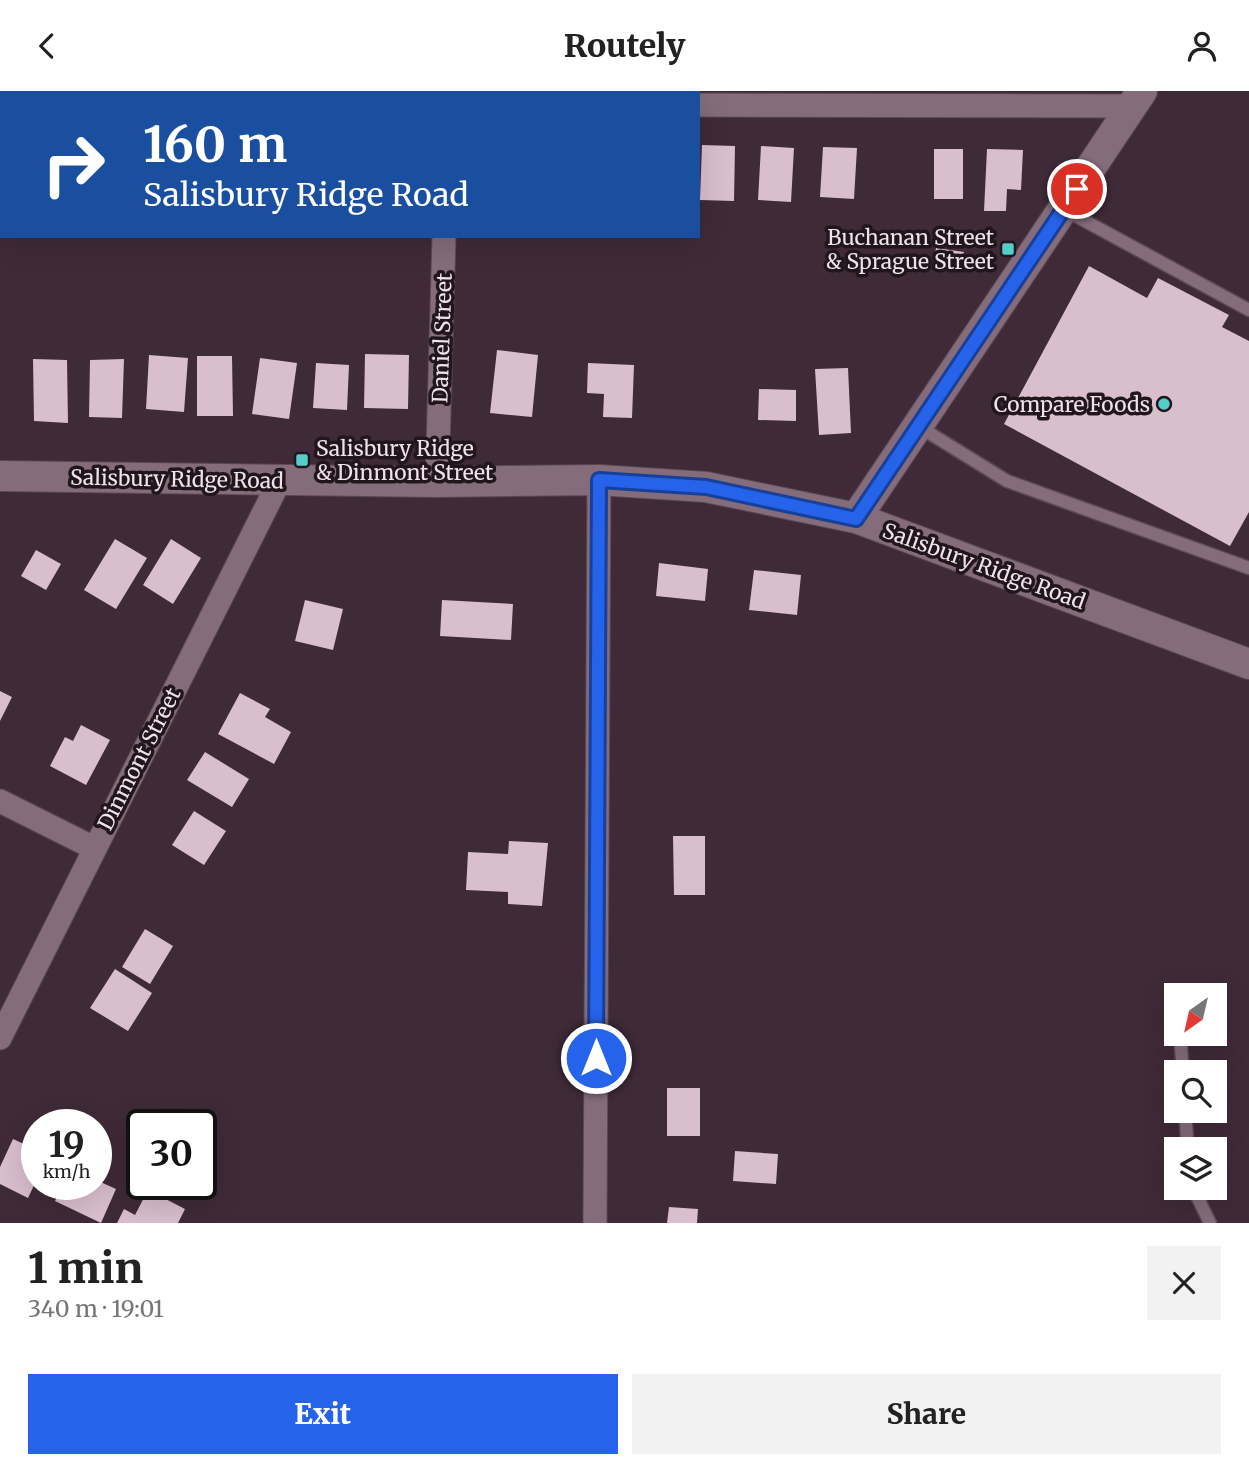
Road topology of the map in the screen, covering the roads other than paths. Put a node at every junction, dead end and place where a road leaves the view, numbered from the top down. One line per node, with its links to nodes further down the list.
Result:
1 (1137, 98): 2 (street); 3 (street)
2 (700, 105)
3 (1063, 209): 5 (lane); 6 (street)
4 (444, 238): 10 (street, Daniel Street)
5 (1249, 310)
6 (918, 426): 11 (street); 12 (lane)
7 (0, 476): 8 (street, Salisbury Ridge Road)
8 (280, 480): 10 (street, Salisbury Ridge Road); 15 (street, Dinmont Street)
9 (599, 480): 10 (street, Salisbury Ridge Road); 11 (street, Salisbury Ridge Road); 18 (street)
10 (437, 482)
11 (856, 519): 13 (street, Salisbury Ridge Road)
12 (1249, 568)
13 (1249, 664)
14 (0, 801): 15 (street)
15 (94, 848): 16 (street, Dinmont Street)
16 (0, 1038)
17 (1199, 1200): 19 (lane)
18 (595, 1223)
19 (1210, 1223)

